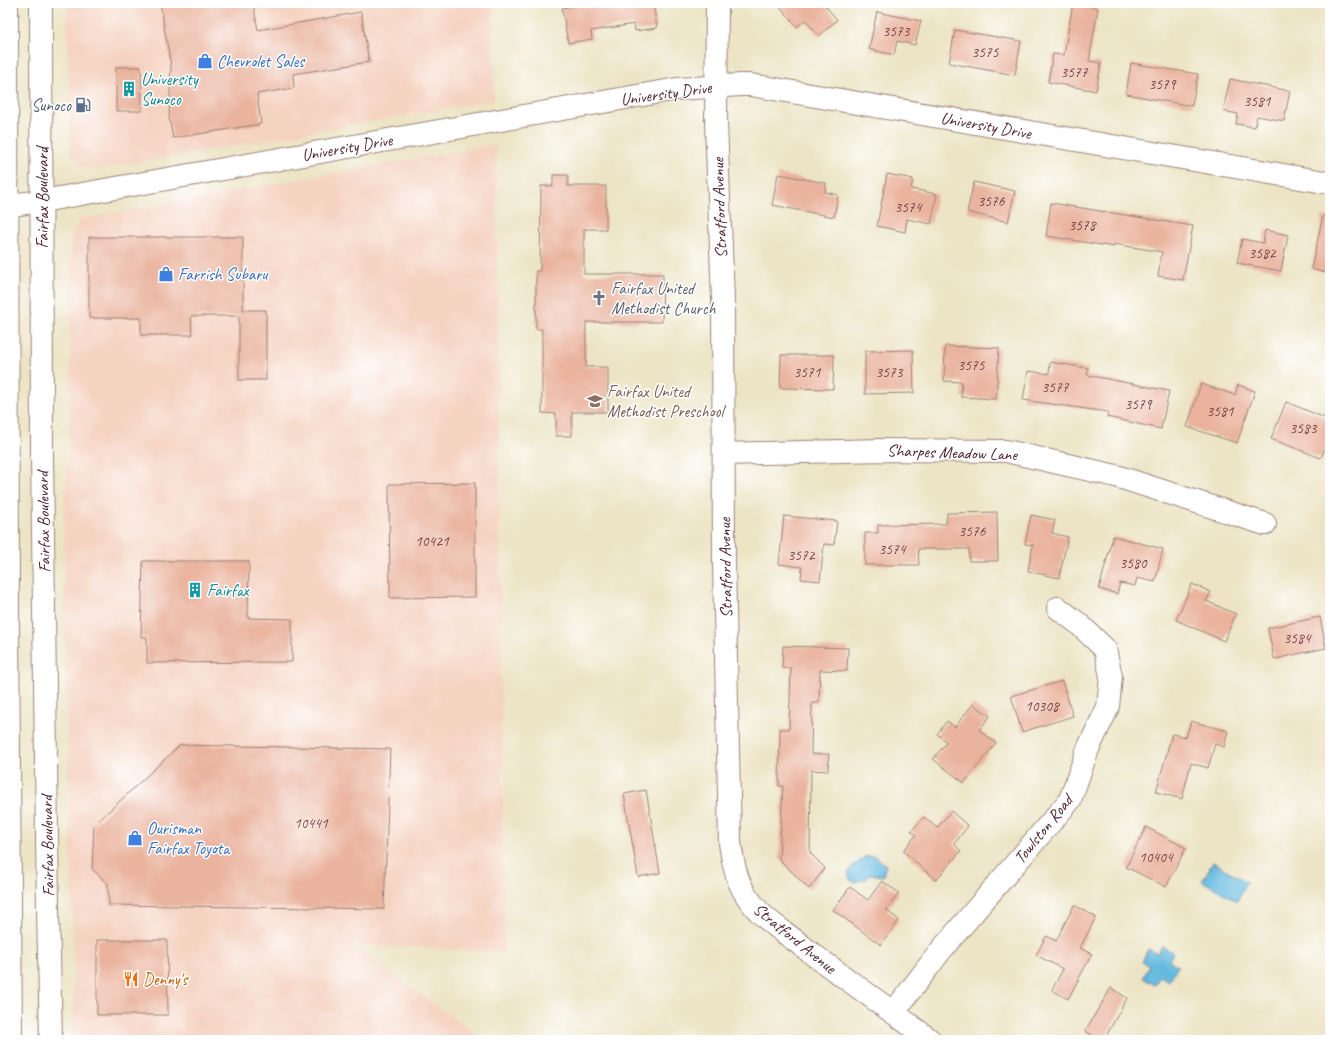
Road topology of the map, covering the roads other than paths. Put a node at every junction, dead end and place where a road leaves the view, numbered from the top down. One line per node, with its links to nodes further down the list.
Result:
1 (6, 3): 7 (street, Fairfax Boulevard)
2 (41, 3): 6 (street, Fairfax Boulevard)
3 (717, 3): 4 (street, Stratford Avenue)
4 (717, 86): 5 (street, University Drive); 6 (street, University Drive); 8 (street, Stratford Avenue)
5 (1330, 183)
6 (42, 201): 7 (street, University Drive); 13 (street, Fairfax Boulevard)
7 (5, 206): 12 (street, Fairfax Boulevard)
8 (724, 454): 9 (street, Sharpes Meadow Lane); 11 (street, Stratford Avenue)
9 (1265, 524)
10 (1058, 608): 11 (street, Towlston Road)
11 (893, 1013): 14 (street, Stratford Avenue)
12 (11, 1040)
13 (51, 1040)
14 (930, 1040)

